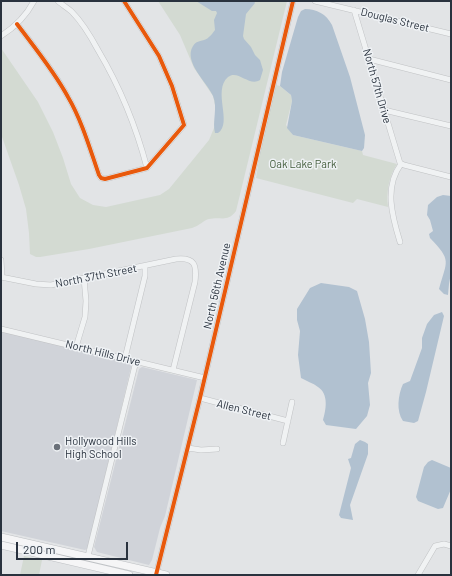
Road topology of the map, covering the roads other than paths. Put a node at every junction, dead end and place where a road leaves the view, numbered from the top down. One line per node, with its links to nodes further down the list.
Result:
1 (34, 1): 7 (street)
2 (58, 1): 15 (street)
3 (124, 1): 15 (street)
4 (293, 1): 27 (street, North 56th Avenue)
5 (315, 1): 6 (street, Douglas Street)
6 (354, 10): 8 (street, Douglas Street); 10 (street, North 57th Drive)
7 (17, 24): 9 (street); 15 (street)
8 (451, 34)
9 (1, 36)
10 (369, 59): 11 (street); 12 (street, North 57th Drive)
11 (451, 80)
12 (384, 110): 13 (street); 14 (street, North 57th Drive)
13 (451, 126)
14 (400, 163): 16 (street); 17 (street)
15 (148, 168)
16 (451, 177)
17 (400, 242)
18 (1, 260): 20 (street)
19 (145, 266): 21 (street, North 37th Street); 24 (street); 26 (street, North 37th Street)
20 (2, 277): 21 (street, North 37th Street)
21 (84, 278): 23 (street)
22 (1, 329): 23 (street, North Hills Drive)
23 (76, 347): 24 (street, North Hills Drive)
24 (125, 358): 25 (street, North Hills Drive)
25 (136, 361): 26 (street, North Hills Drive); 37 (street)
26 (173, 370): 27 (street, North Hills Drive)
27 (205, 378): 28 (street, North 56th Avenue)
28 (200, 398): 30 (street, Allen Street); 32 (street, North 56th Avenue)
29 (292, 402): 30 (street)
30 (288, 421): 31 (street)
31 (283, 443)
32 (188, 448): 33 (street); 39 (street, North 56th Avenue)
33 (217, 448)
34 (1, 537): 37 (main road)
35 (1, 545): 38 (main road)
36 (451, 546): 42 (street)
37 (88, 556): 38 (main road); 39 (main road)
38 (74, 563): 40 (main road)
39 (156, 574): 41 (main road)
40 (129, 575)
41 (166, 575)
42 (418, 575)

